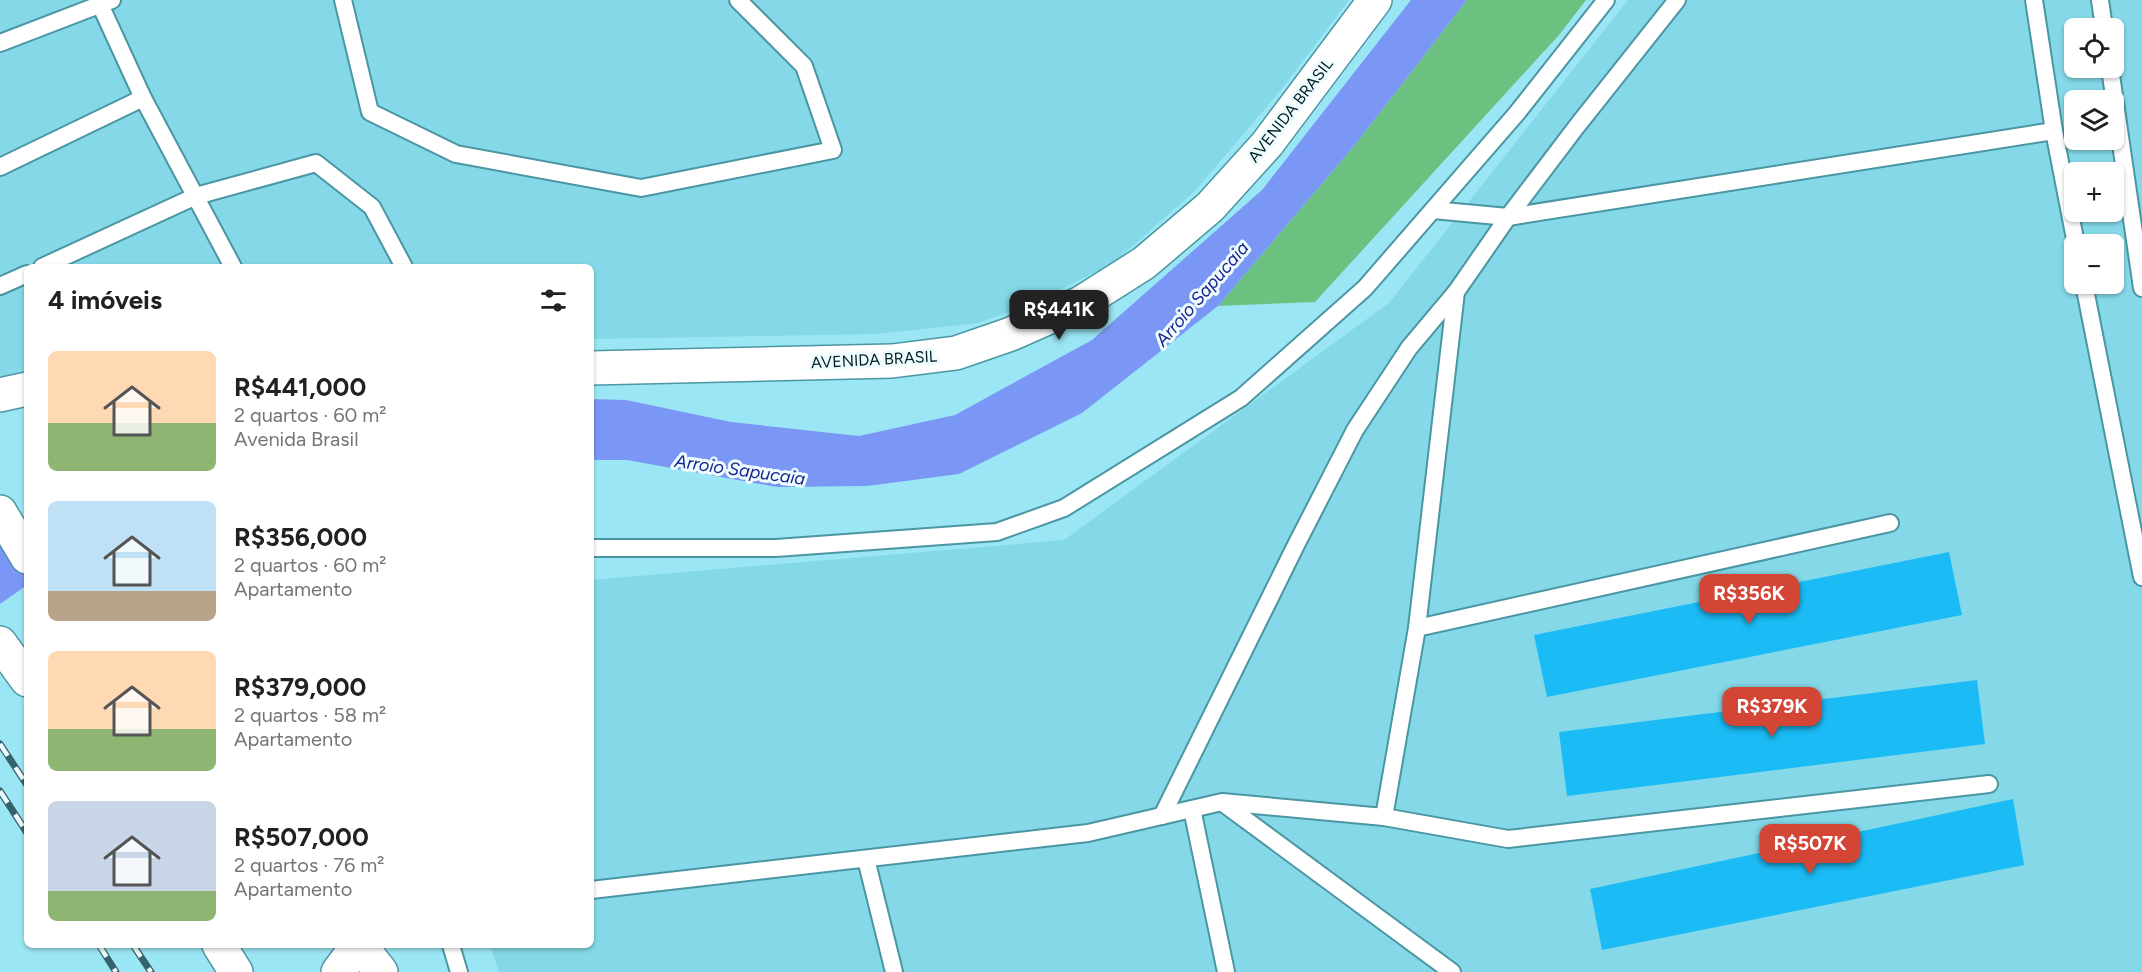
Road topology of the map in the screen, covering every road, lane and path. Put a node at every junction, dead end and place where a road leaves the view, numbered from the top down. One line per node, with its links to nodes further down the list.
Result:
1 (343, 0): 2 (lane)
2 (738, 0)
3 (1375, 0): 27 (main road, AVENIDA BRASIL)
4 (1606, 0): 16 (lane)
5 (1677, 0): 17 (lane)
6 (2034, 0): 13 (lane)
7 (2100, 0): 9 (lane)
8 (103, 1): 10 (lane); 12 (lane)
9 (2103, 18)
10 (0, 43)
11 (2111, 78): 24 (lane)
12 (143, 98): 14 (lane); 15 (lane)
13 (2054, 131): 17 (lane); 18 (lane)
14 (0, 167)
15 (196, 196): 19 (lane); 20 (lane); 21 (lane)
16 (1433, 210): 17 (lane); 32 (lane)
17 (1508, 217): 25 (lane)
18 (2074, 234)
19 (49, 264)
20 (231, 264)
21 (402, 264)
22 (24, 275): 23 (lane)
23 (0, 286)
24 (2142, 288)
25 (1456, 292): 36 (lane); 42 (lane)
26 (2086, 294): 33 (lane)
27 (594, 368)
28 (24, 391): 29 (main road)
29 (0, 395)
30 (0, 512): 34 (main road)
31 (1890, 523): 36 (lane)
32 (594, 548)
33 (2140, 550): 35 (lane)
34 (24, 551)
35 (2142, 577)
36 (1417, 628): 43 (lane)
37 (0, 643): 38 (main road)
38 (24, 676)
39 (1989, 784): 43 (lane)
40 (1222, 802): 41 (lane); 43 (lane); 56 (lane)
41 (1192, 809): 42 (lane); 55 (lane)
42 (1162, 816): 44 (lane)
43 (1384, 818)
44 (866, 859): 45 (lane); 54 (lane)
45 (594, 890)
46 (221, 948): 50 (main road)
47 (357, 948): 51 (main road)
48 (361, 948): 52 (main road)
49 (452, 948): 53 (lane)
50 (236, 972)
51 (338, 972)
52 (381, 972)
53 (459, 972)
54 (894, 972)
55 (1226, 972)
56 (1452, 972)

